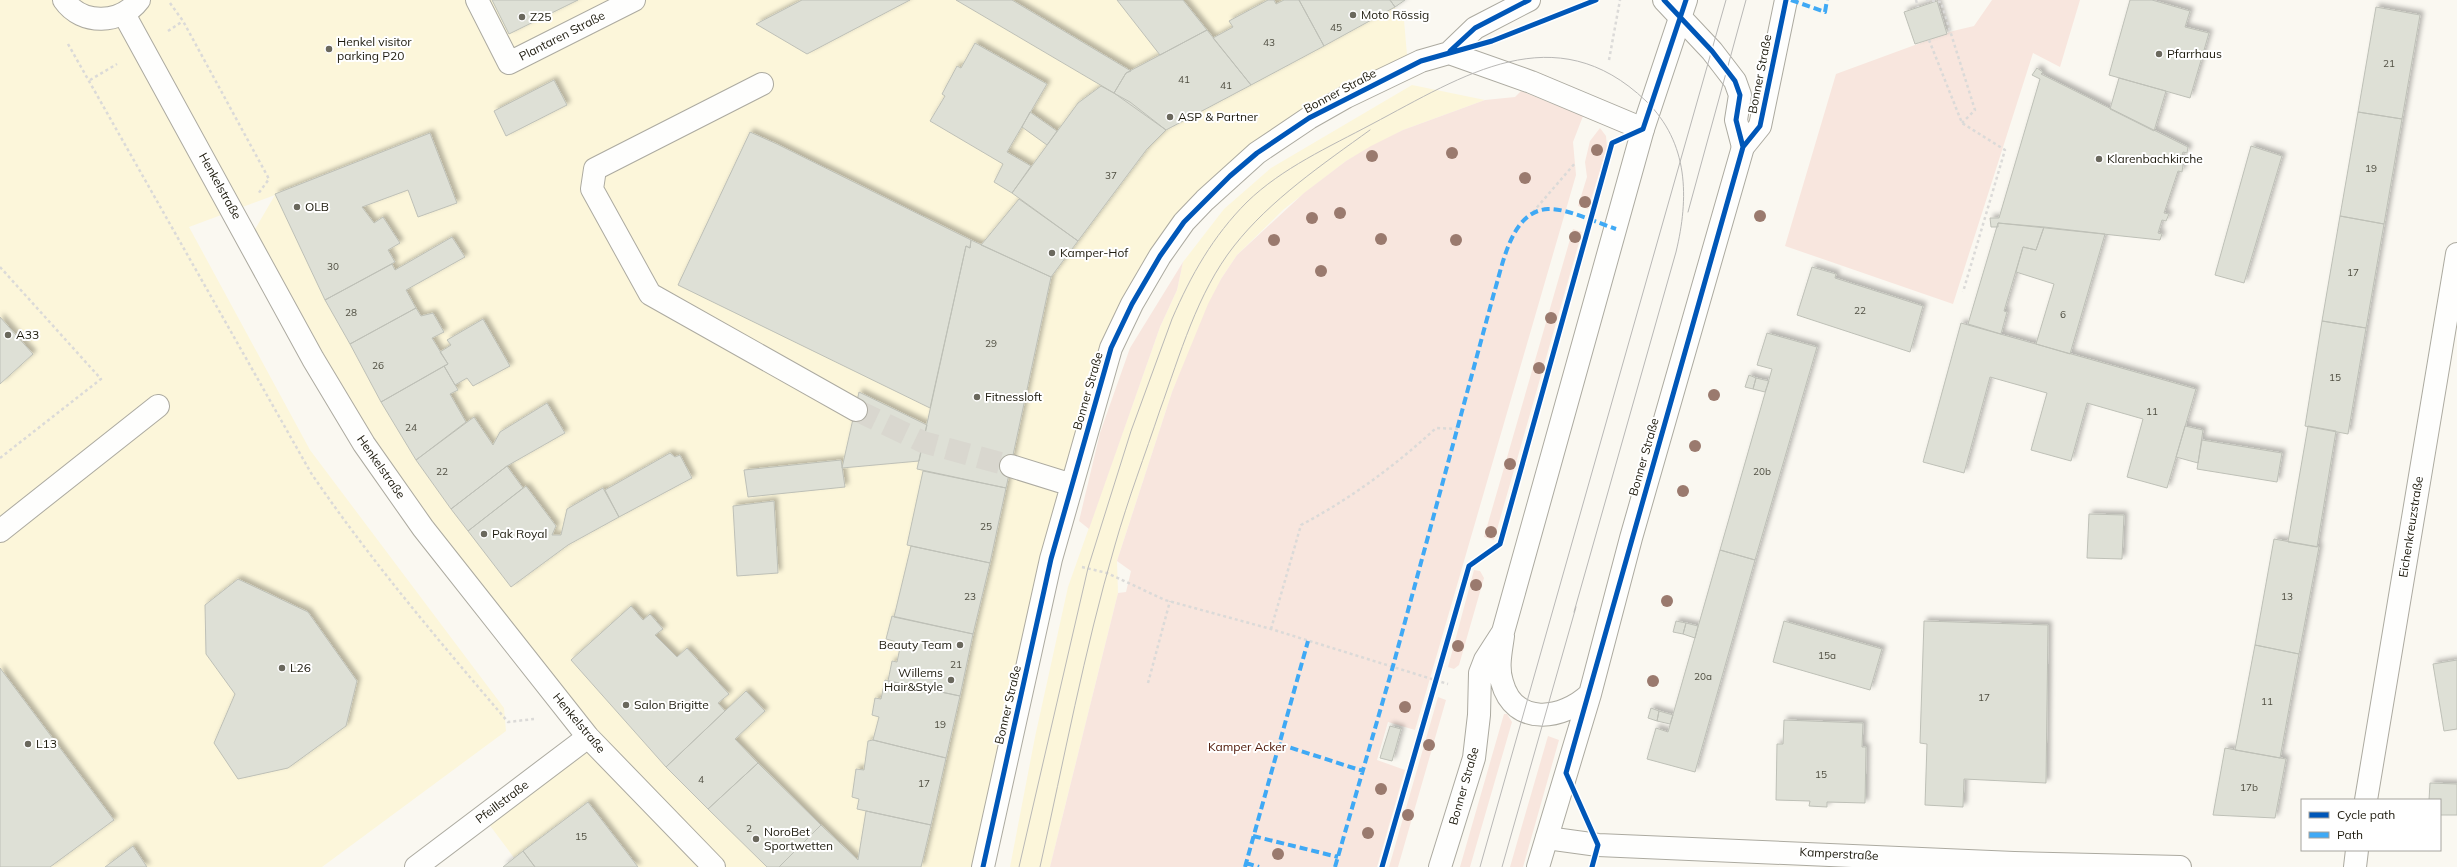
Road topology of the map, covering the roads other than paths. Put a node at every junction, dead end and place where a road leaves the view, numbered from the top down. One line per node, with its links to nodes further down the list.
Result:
1 (477, 0): 2 (street, Plantaren Straße)
2 (634, 0)
3 (1529, 0): 9 (street, Bonner Straße)
4 (1664, 0): 8 (street, Bonner Straße)
5 (1786, 0): 12 (street, Bonner Straße)
6 (66, 2): 7 (street, Henkelstraße)
7 (132, 7): 22 (street, Henkelstraße)
8 (1683, 8): 11 (street, Bonner Straße); 12 (street, Bonner Straße)
9 (1449, 53): 11 (street); 18 (street, Bonner Straße)
10 (762, 84): 16 (street)
11 (1643, 129): 20 (street, Bonner Straße)
12 (1744, 147): 21 (street, Bonner Straße)
13 (2457, 254): 14 (street, Eichenkreuzstraße)
14 (2449, 349): 23 (street, Eichenkreuzstraße)
15 (158, 406): 19 (street)
16 (856, 410)
17 (1011, 466): 18 (street)
18 (1072, 485): 28 (street, Bonner Straße)
19 (0, 530)
20 (1503, 632): 21 (street); 29 (street, Bonner Straße)
21 (1590, 694): 24 (street, Bonner Straße)
22 (588, 737): 26 (street, Pfeillstraße); 27 (street, Henkelstraße)
23 (2366, 799)
24 (1547, 838): 30 (street, Bonner Straße); 31 (street, Kamperstraße)
25 (2357, 851): 32 (street)
26 (416, 867)
27 (714, 867)
28 (983, 867)
29 (1440, 867)
30 (1538, 867)
31 (2180, 867)
32 (2354, 867)

